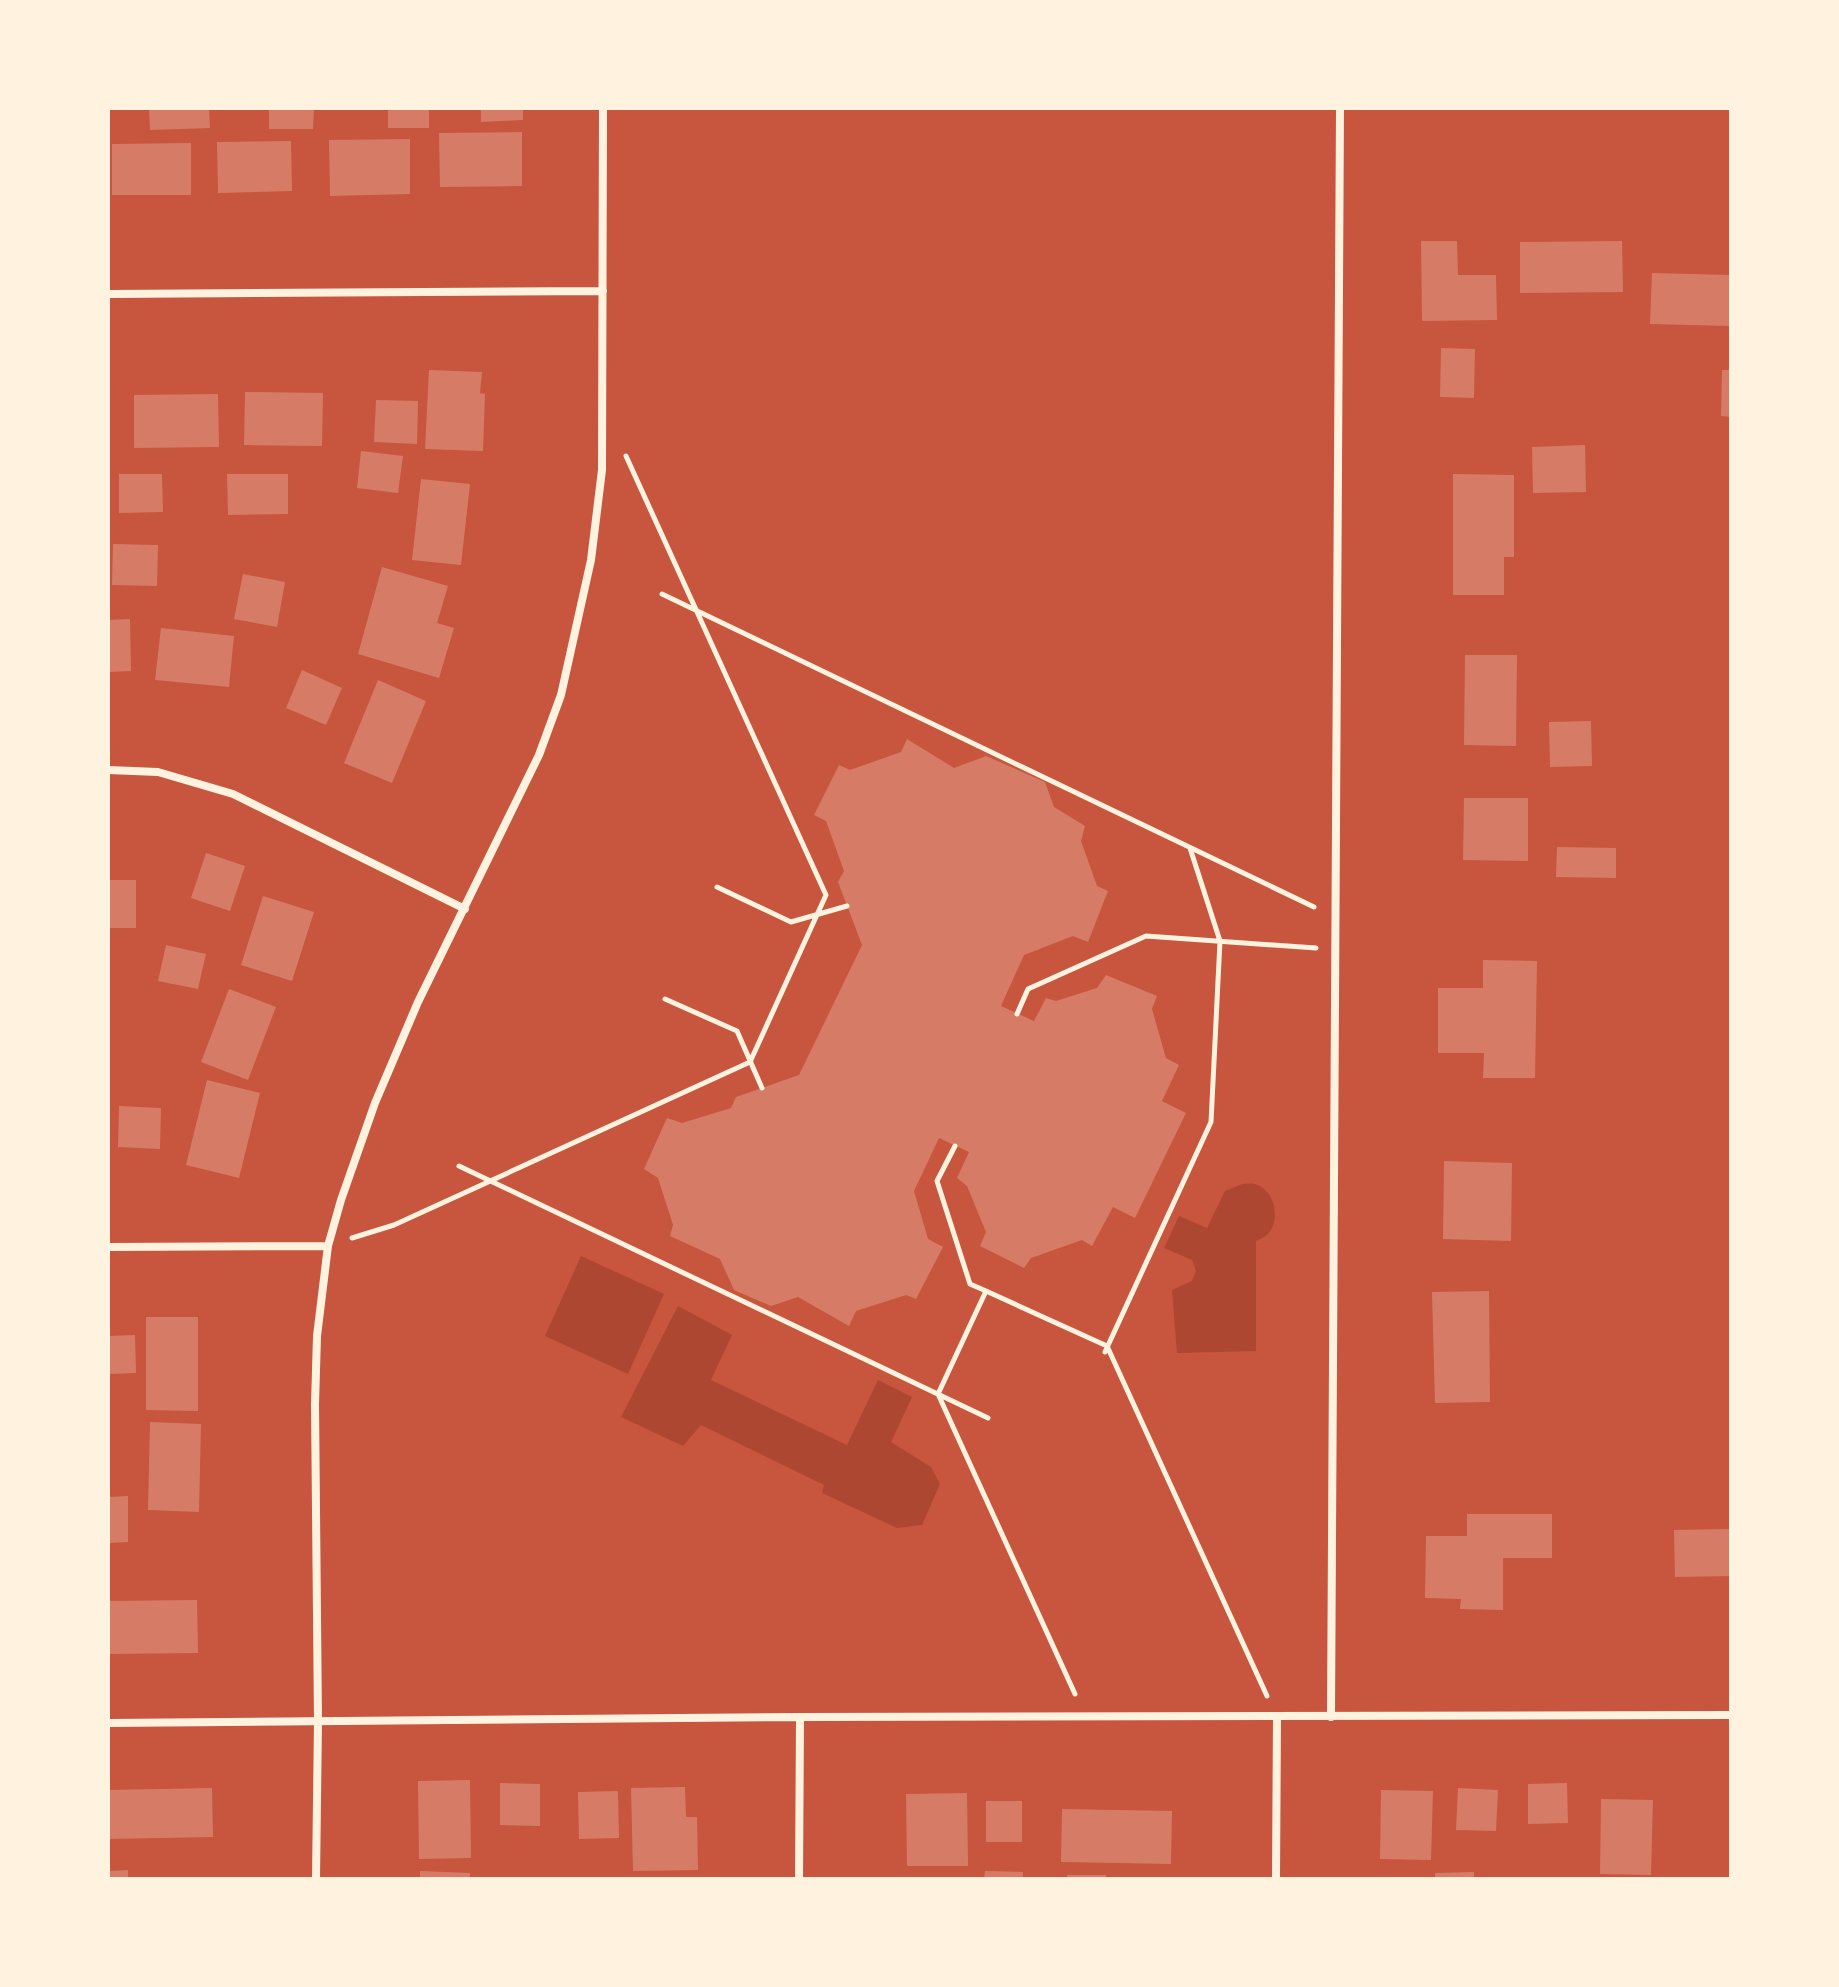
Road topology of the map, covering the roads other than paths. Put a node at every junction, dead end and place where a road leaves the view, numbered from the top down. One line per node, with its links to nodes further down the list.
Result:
1 (603, 108): 3 (street)
2 (1340, 108): 12 (street)
3 (603, 291): 4 (street); 6 (street)
4 (108, 294)
5 (108, 770): 6 (street)
6 (465, 909): 7 (street)
7 (328, 1246): 8 (street); 13 (street)
8 (108, 1247)
9 (1731, 1715): 12 (street)
10 (1277, 1716): 11 (street); 12 (street); 17 (street)
11 (800, 1717): 13 (street); 16 (street)
12 (1331, 1717)
13 (318, 1721): 14 (street); 15 (street)
14 (108, 1723)
15 (316, 1879)
16 (799, 1879)
17 (1276, 1879)

